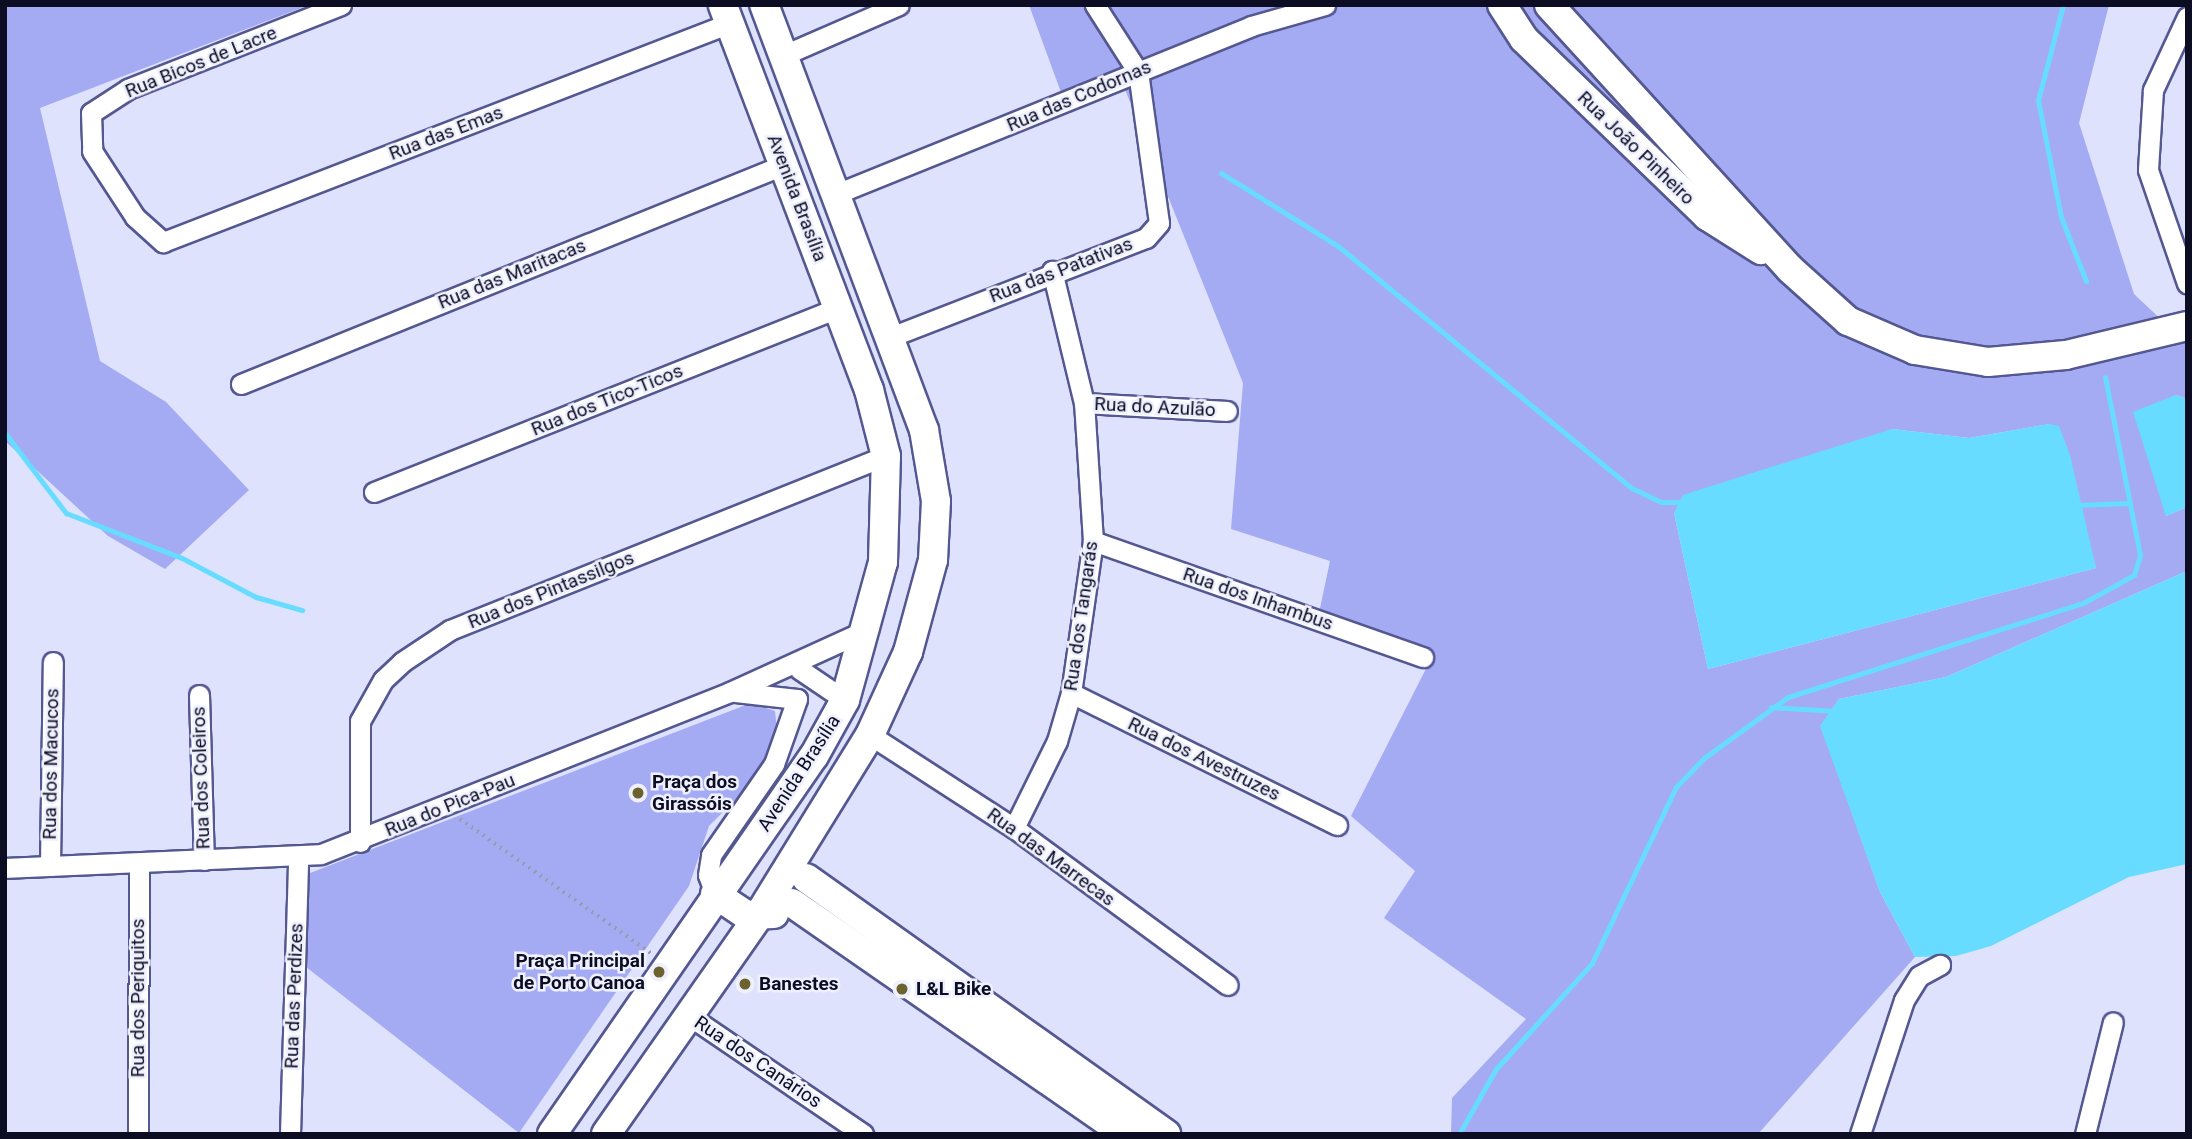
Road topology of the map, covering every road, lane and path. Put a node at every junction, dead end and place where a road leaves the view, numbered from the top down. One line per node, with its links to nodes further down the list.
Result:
1 (341, 5): 17 (street, Rua Bicos de Lacre)
2 (764, 5): 10 (street, Avenida Brasília)
3 (899, 5): 10 (street)
4 (1095, 5): 11 (street)
5 (1325, 5): 11 (street, Rua das Codornas)
6 (1549, 5): 18 (street, Rua João Pinheiro)
7 (1497, 7): 18 (street, Rua João Pinheiro)
8 (726, 14): 12 (street, Avenida Brasília); 17 (street, Rua das Emas)
9 (2187, 17): 20 (street)
10 (785, 55): 13 (street, Avenida Brasília)
11 (1138, 72): 15 (street, Rua das Codornas); 19 (street, Rua das Patativas)
12 (755, 88): 13 (street); 14 (street, Avenida Brasília)
13 (805, 110): 15 (street, Avenida Brasília)
14 (783, 164): 16 (street, Avenida Brasília); 24 (street, Rua das Maritacas)
15 (836, 194): 16 (street); 23 (street, Avenida Brasília)
16 (803, 213): 21 (street, Avenida Brasília)
17 (163, 242)
18 (1790, 269): 22 (street, Rua João Pinheiro)
19 (1052, 271): 23 (street, Rua das Patativas); 25 (street, Rua dos Tangarás)
20 (2187, 282)
21 (840, 307): 27 (street, Avenida Brasília); 28 (street, Rua dos Tico-Ticos)
22 (2187, 326)
23 (893, 336): 31 (street, Avenida Brasília)
24 (241, 384)
25 (1084, 402): 26 (street, Rua do Azulão); 29 (street, Rua dos Tangarás)
26 (1227, 411)
27 (886, 456): 30 (street, Avenida Brasília); 44 (street, Rua dos Pintassilgos)
28 (374, 492)
29 (1093, 541): 32 (street, Rua dos Inhambus); 36 (street, Rua dos Tangarás)
30 (868, 629): 31 (street); 34 (street, Rua do Pica-Pau); 39 (street, Avenida Brasília)
31 (908, 652): 40 (street, Avenida Brasília)
32 (1423, 657)
33 (53, 662): 49 (street, Rua dos Macucos)
34 (800, 665): 35 (street, Rua do Pica-Pau); 38 (street); 39 (street)
35 (730, 692): 38 (street); 41 (street, Rua do Pica-Pau)
36 (1071, 694): 42 (street, Rua dos Avestruzes); 43 (street, Rua dos Tangarás)
37 (199, 695): 47 (street, Rua dos Coleiros)
38 (797, 699): 52 (street)
39 (845, 700): 52 (street, Avenida Brasília)
40 (870, 735): 43 (street, Rua das Marrecas); 45 (street, Avenida Brasília)
41 (444, 808): 44 (street, Rua do Pica-Pau); 55 (path)
42 (1337, 825)
43 (1014, 828): 57 (street, Rua das Marrecas)
44 (360, 842): 46 (street, Rua do Pica-Pau)
45 (802, 845): 51 (street); 54 (street, Avenida Brasília)
46 (298, 858): 47 (street, Rua do Pica-Pau); 61 (street, Rua das Perdizes)
47 (204, 860): 48 (street, Rua do Pica-Pau)
48 (139, 863): 49 (street, Rua do Pica-Pau); 60 (street, Rua dos Periquitos)
49 (50, 866): 50 (street, Rua do Pica-Pau)
50 (5, 868)
51 (806, 878): 53 (street); 66 (street)
52 (715, 894): 54 (street); 55 (street, Avenida Brasília)
53 (792, 903): 54 (street); 65 (street)
54 (757, 918): 58 (street, Avenida Brasília)
55 (667, 965): 62 (street, Avenida Brasília)
56 (1940, 965): 67 (street)
57 (1228, 985)
58 (688, 1015): 63 (street, Avenida Brasília); 64 (street, Rua dos Canários)
59 (2113, 1022): 68 (street)
60 (138, 1134)
61 (290, 1134)
62 (552, 1134)
63 (606, 1134)
64 (863, 1134)
65 (1126, 1134)
66 (1166, 1134)
67 (1860, 1134)
68 (2085, 1134)

